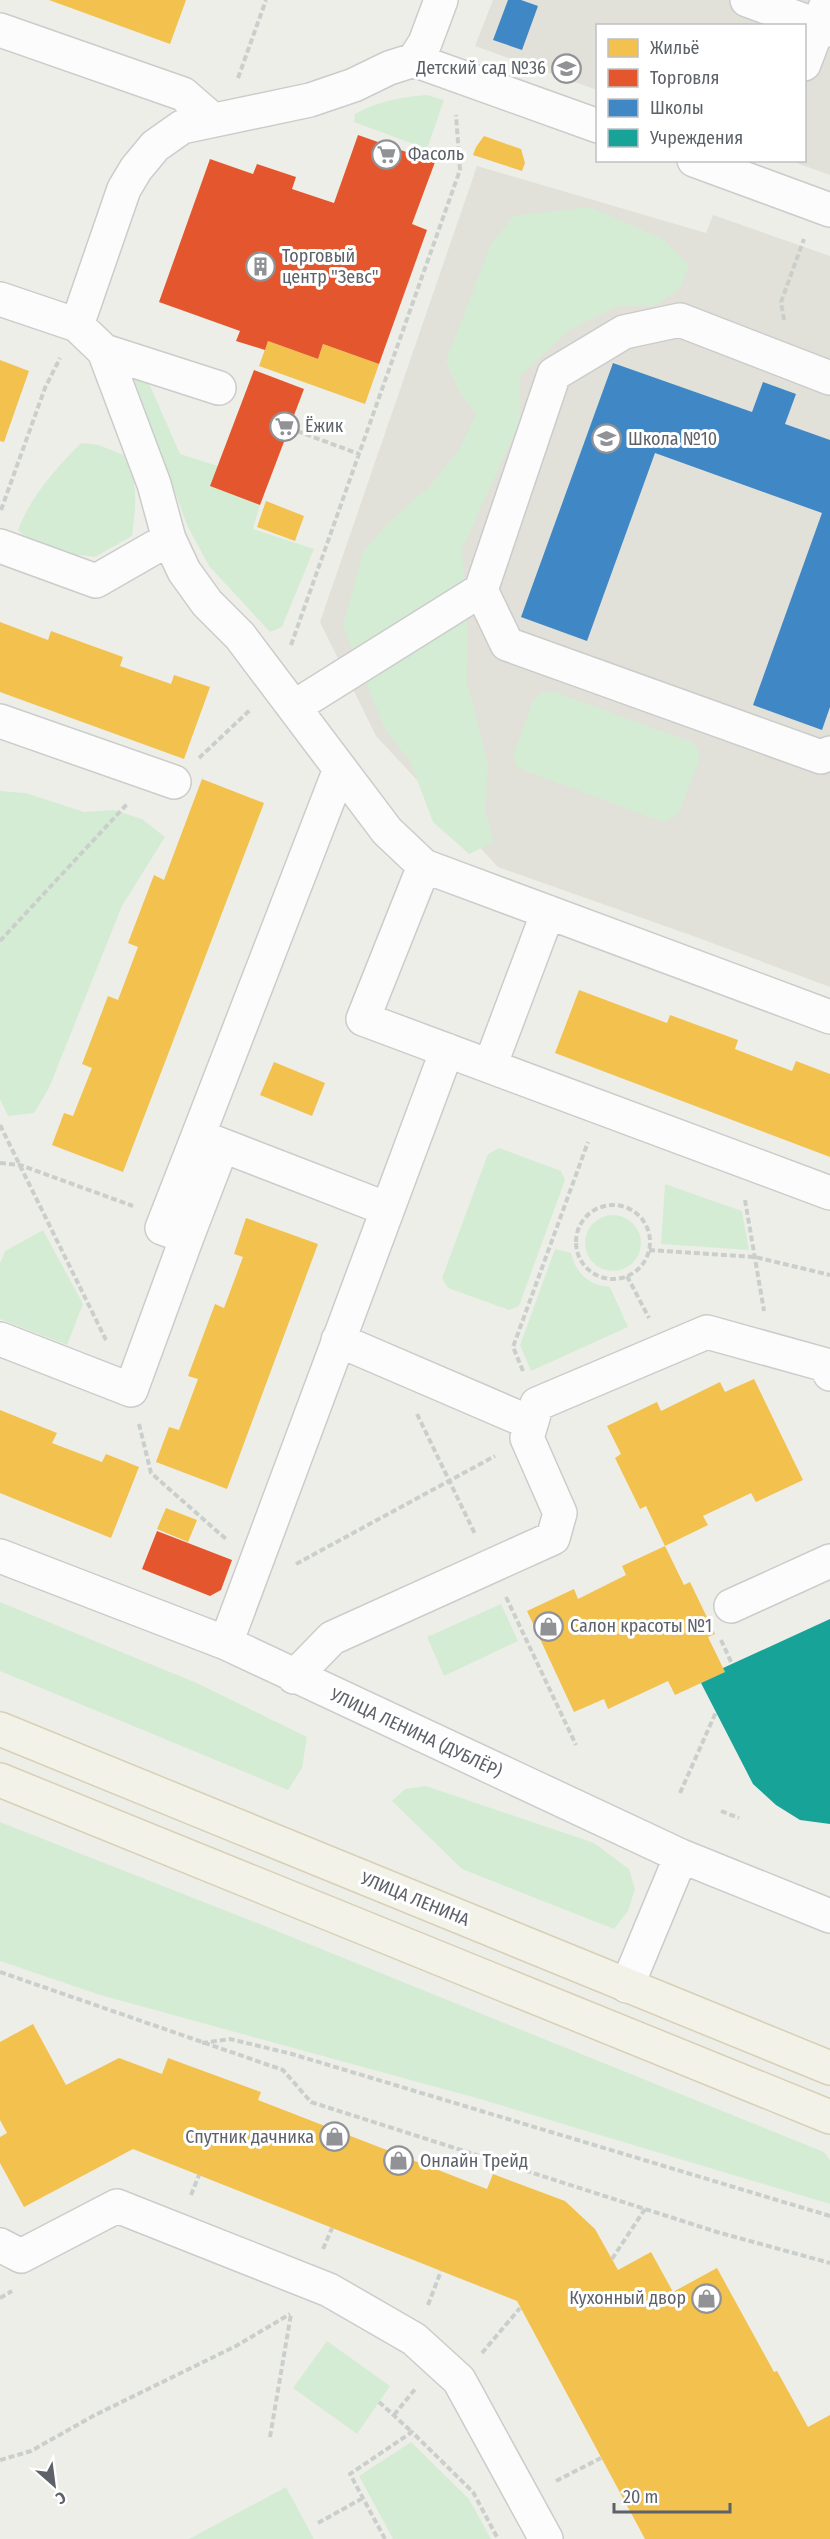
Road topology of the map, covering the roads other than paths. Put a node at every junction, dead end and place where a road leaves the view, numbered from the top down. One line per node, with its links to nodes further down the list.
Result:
1 (747, 0): 3 (street)
2 (436, 2): 5 (street)
3 (826, 19): 6 (street)
4 (0, 30): 7 (street)
5 (414, 60): 7 (street); 8 (street)
6 (806, 60)
7 (218, 119): 13 (street)
8 (596, 126)
9 (705, 162): 10 (street)
10 (763, 172): 11 (street)
11 (830, 210)
12 (0, 299): 13 (street)
13 (77, 326): 14 (street)
14 (104, 351): 16 (street); 17 (street)
15 (830, 378): 19 (street)
16 (219, 388)
17 (169, 539): 18 (street); 20 (street)
18 (0, 546)
19 (481, 590): 20 (street); 22 (street)
20 (285, 696): 23 (street)
21 (1, 722): 24 (street)
22 (830, 753)
23 (339, 769): 25 (street); 30 (street)
24 (174, 782)
25 (424, 866): 26 (street); 28 (street)
26 (548, 912): 27 (street); 29 (street)
27 (830, 1017)
28 (447, 1050): 29 (street); 32 (street)
29 (490, 1066): 31 (street)
30 (210, 1141): 32 (street); 33 (street)
31 (830, 1193)
32 (387, 1209): 34 (street)
33 (0, 1339)
34 (339, 1340): 36 (street); 40 (street)
35 (830, 1374): 36 (street)
36 (532, 1422): 41 (street)
37 (0, 1556): 40 (street, УЛИЦА ЛЕНИНА (ДУБЛЁР))
38 (830, 1561): 39 (street)
39 (731, 1606)
40 (226, 1643): 41 (street, УЛИЦА ЛЕНИНА (ДУБЛЁР))
41 (294, 1677): 44 (street, УЛИЦА ЛЕНИНА (ДУБЛЁР))
42 (0, 1729): 46 (main road, УЛИЦА ЛЕНИНА)
43 (0, 1780): 48 (main road)
44 (681, 1856): 45 (street, УЛИЦА ЛЕНИНА (ДУБЛЁР)); 46 (street)
45 (830, 1916)
46 (627, 1986): 47 (main road, УЛИЦА ЛЕНИНА)
47 (830, 2068)
48 (830, 2117)
49 (0, 2245): 50 (street)
50 (546, 2539)

